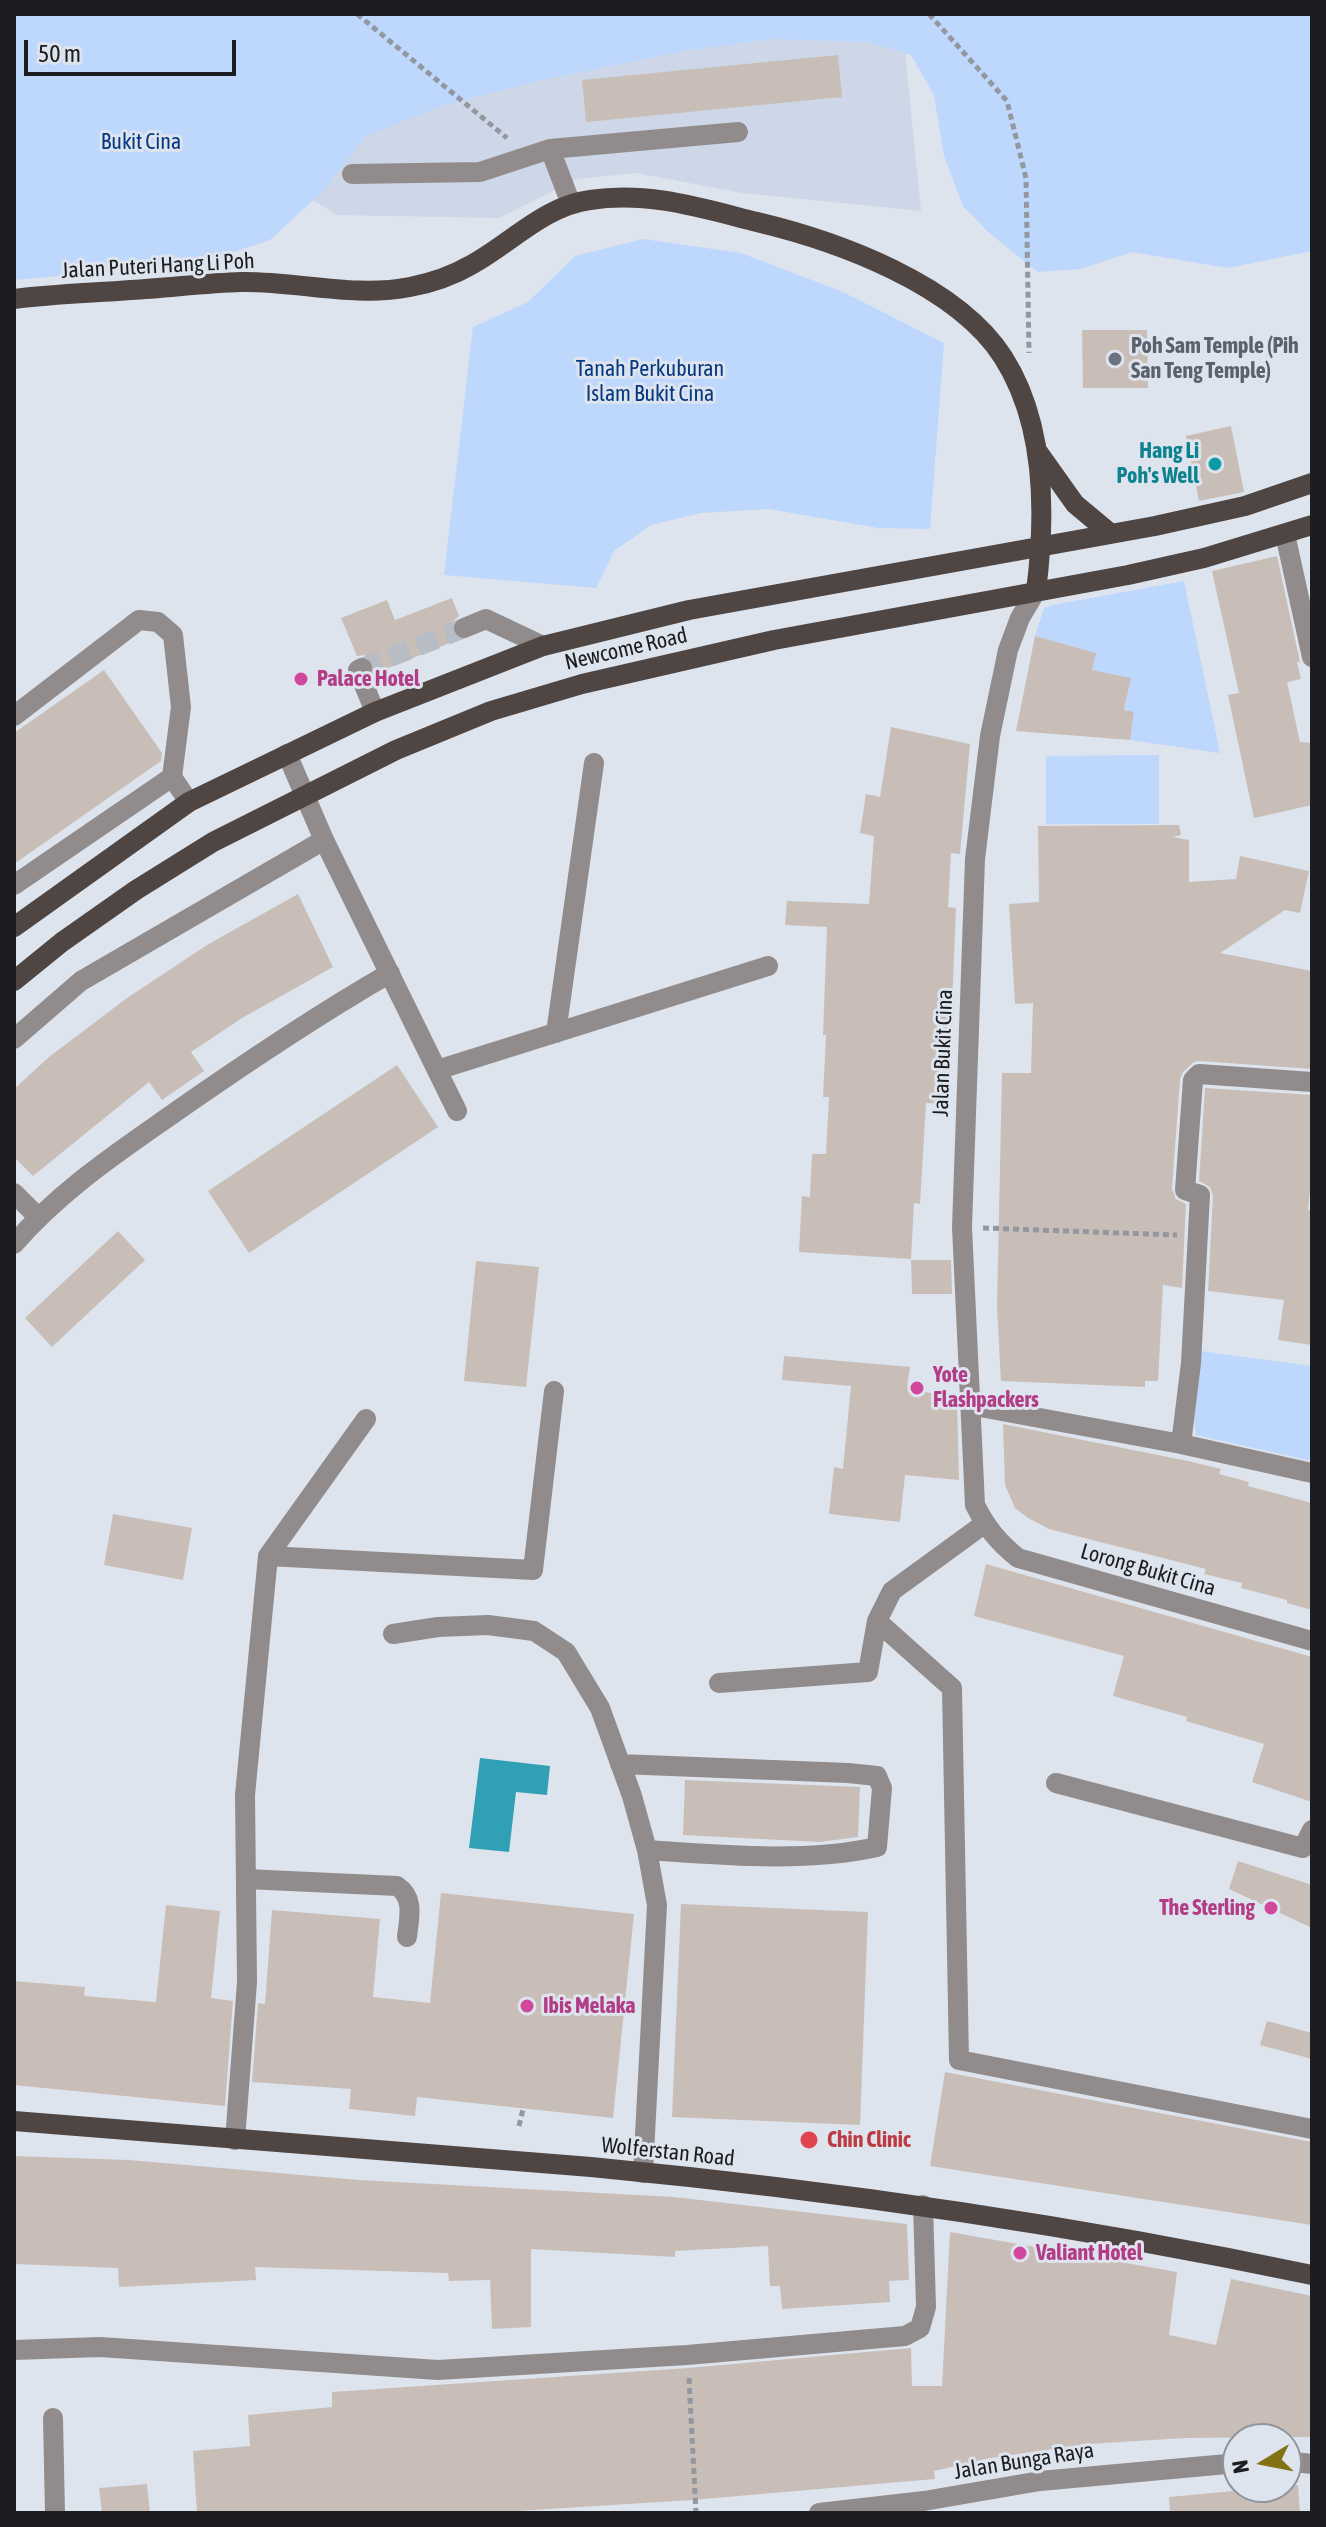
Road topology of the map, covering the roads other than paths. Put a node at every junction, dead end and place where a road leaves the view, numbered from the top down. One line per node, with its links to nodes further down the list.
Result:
1 (738, 132): 2 (street)
2 (550, 149): 3 (street); 4 (street)
3 (352, 174)
4 (571, 204): 5 (main road, Jalan Puteri Hang Li Poh); 6 (main road, Jalan Puteri Hang Li Poh)
5 (14, 299)
6 (1038, 452): 9 (main road); 11 (main road, Jalan Puteri Hang Li Poh)
7 (1312, 483): 9 (main road, Newcome Road)
8 (1312, 525): 10 (main road, Newcome Road)
9 (1111, 534): 11 (main road, Newcome Road)
10 (1285, 534): 12 (main road, Newcome Road); 15 (street)
11 (1042, 545): 12 (main road, Jalan Puteri Hang Li Poh); 14 (main road, Newcome Road)
12 (1036, 591): 22 (main road, Newcome Road); 39 (street, Jalan Bukit Cina)
13 (464, 628): 14 (street)
14 (543, 646): 17 (main road, Newcome Road)
15 (1312, 657)
16 (362, 668): 17 (street)
17 (375, 712): 19 (main road, Newcome Road)
18 (14, 716): 21 (street)
19 (287, 754): 22 (street); 23 (main road, Newcome Road)
20 (594, 763): 30 (street)
21 (172, 777): 23 (street); 25 (street)
22 (305, 796): 24 (street); 29 (main road, Newcome Road)
23 (189, 802): 26 (main road, Newcome Road)
24 (324, 840): 28 (street); 31 (street)
25 (14, 885)
26 (14, 927)
27 (768, 966): 30 (street)
28 (390, 973): 32 (street); 36 (street)
29 (14, 981)
30 (556, 1033): 32 (street)
31 (14, 1039)
32 (437, 1070): 34 (street)
33 (1312, 1082): 41 (street)
34 (457, 1111)
35 (14, 1193): 36 (street)
36 (38, 1217): 37 (street)
37 (14, 1244)
38 (554, 1391): 44 (street)
39 (969, 1405): 41 (street); 43 (street, Jalan Bukit Cina)
40 (366, 1419): 44 (street)
41 (1181, 1444): 42 (street)
42 (1312, 1473)
43 (984, 1524): 45 (street); 47 (street, Lorong Bukit Cina)
44 (268, 1556): 53 (street)
45 (877, 1621): 48 (street); 56 (street)
46 (393, 1634): 49 (street)
47 (1312, 1641)
48 (719, 1683)
49 (620, 1764): 52 (street); 52 (street)
50 (1056, 1783): 51 (street)
51 (1312, 1830)
52 (647, 1850): 58 (street)
53 (246, 1879): 54 (street); 57 (street)
54 (407, 1937)
55 (14, 2121): 57 (main road, Wolferstan Road)
56 (1312, 2129)
57 (235, 2140): 58 (main road, Wolferstan Road)
58 (643, 2173): 59 (main road, Wolferstan Road)
59 (923, 2205): 60 (main road, Wolferstan Road); 61 (street)
60 (1312, 2275)
61 (14, 2350)
62 (53, 2418): 65 (street)
63 (1222, 2464): 64 (street, Jalan Bunga Raya)
64 (880, 2510): 66 (street, Jalan Bunga Raya)
65 (55, 2513)
66 (819, 2513)

